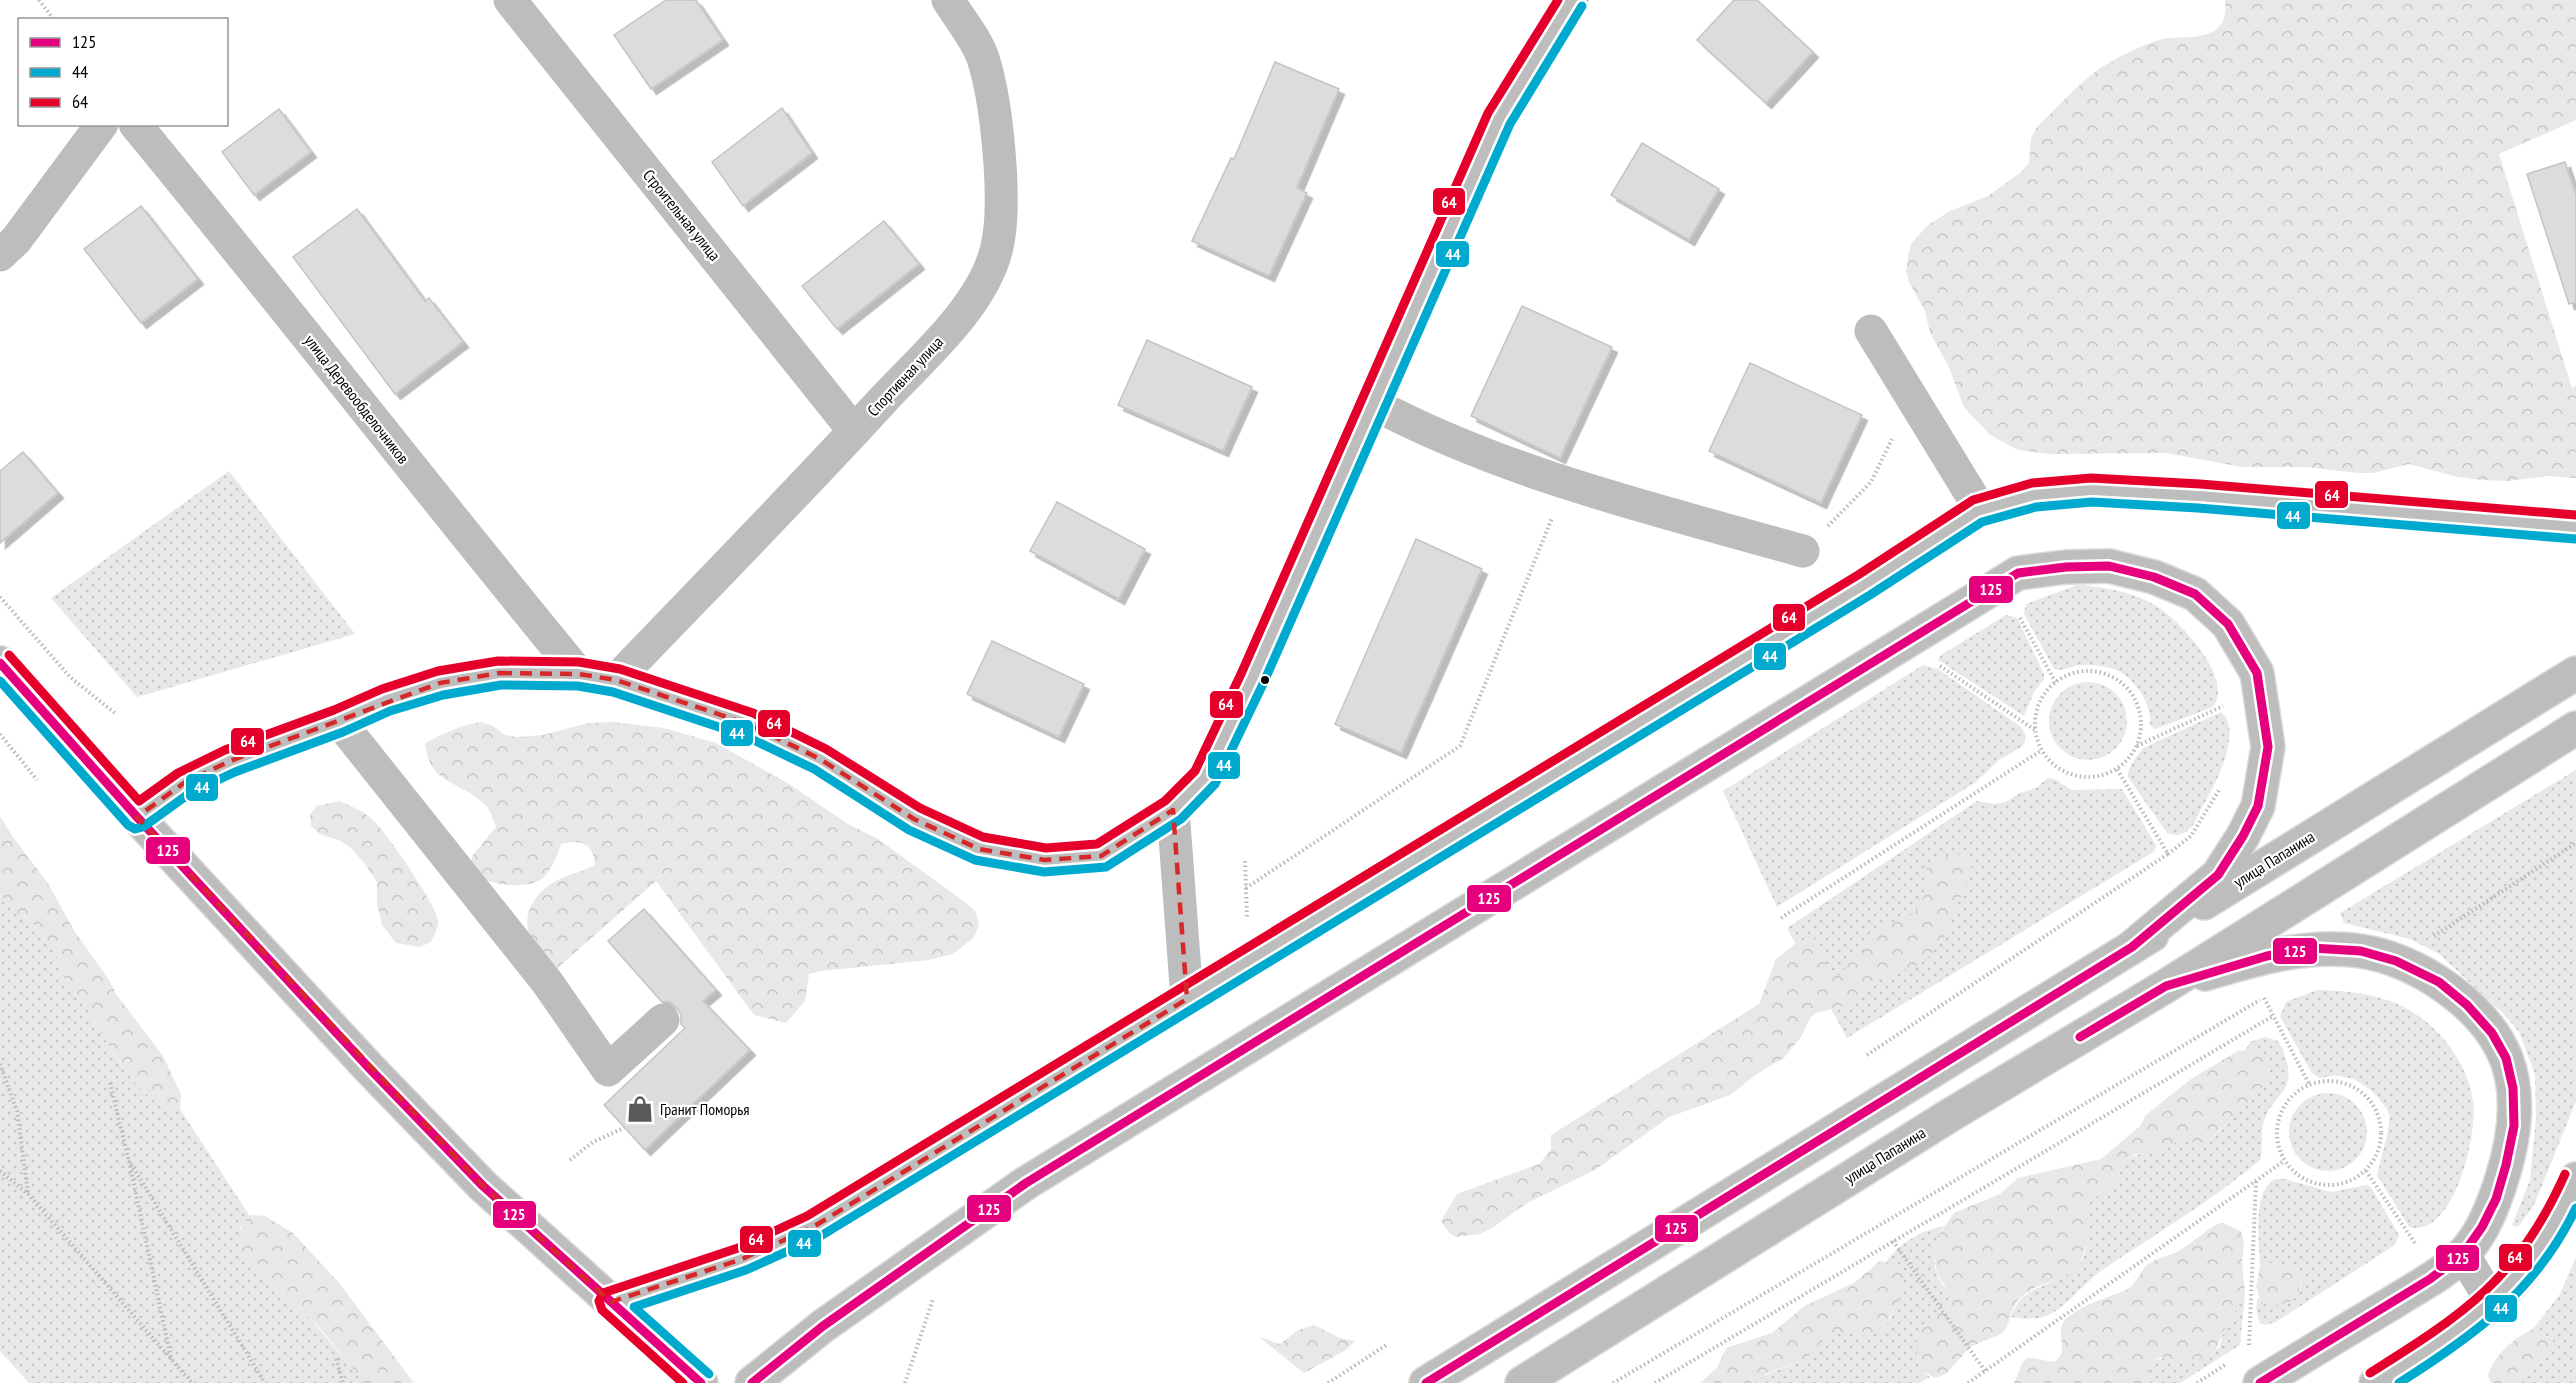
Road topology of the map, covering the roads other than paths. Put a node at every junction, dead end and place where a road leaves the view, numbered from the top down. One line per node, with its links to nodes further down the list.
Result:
1 (510, 0): 9 (main road, Строительная улица)
2 (948, 0): 9 (main road, Спортивная улица)
3 (1572, 0): 8 (main road)
4 (101, 126): 6 (main road)
5 (137, 126): 14 (main road, улица Деревообделочников)
6 (0, 255)
7 (1871, 331): 10 (main road)
8 (1374, 404): 12 (main road); 19 (main road)
9 (854, 431): 16 (main road, Спортивная улица)
10 (1977, 511): 11 (main road); 23 (main road)
11 (2576, 527)
12 (1803, 551)
13 (0, 663): 20 (main road)
14 (579, 674): 16 (main road); 17 (main road)
15 (2576, 674): 21 (main road, улица Папанина)
16 (616, 680): 19 (main road)
17 (339, 721): 20 (main road); 24 (main road)
18 (2576, 728): 22 (main road, улица Папанина)
19 (1173, 810): 23 (main road)
20 (137, 817): 27 (main road)
21 (2133, 947): 30 (main road); 31 (main road, улица Папанина)
22 (2166, 986): 26 (main road); 32 (main road, улица Папанина)
23 (1187, 999): 27 (main road)
24 (663, 1020)
25 (2572, 1198): 28 (main road)
26 (2463, 1254): 28 (main road); 33 (main road)
27 (611, 1302): 29 (main road)
28 (2492, 1302): 34 (main road)
29 (701, 1383)
30 (752, 1383)
31 (1426, 1383)
32 (1522, 1383)
33 (2260, 1383)
34 (2376, 1383)

